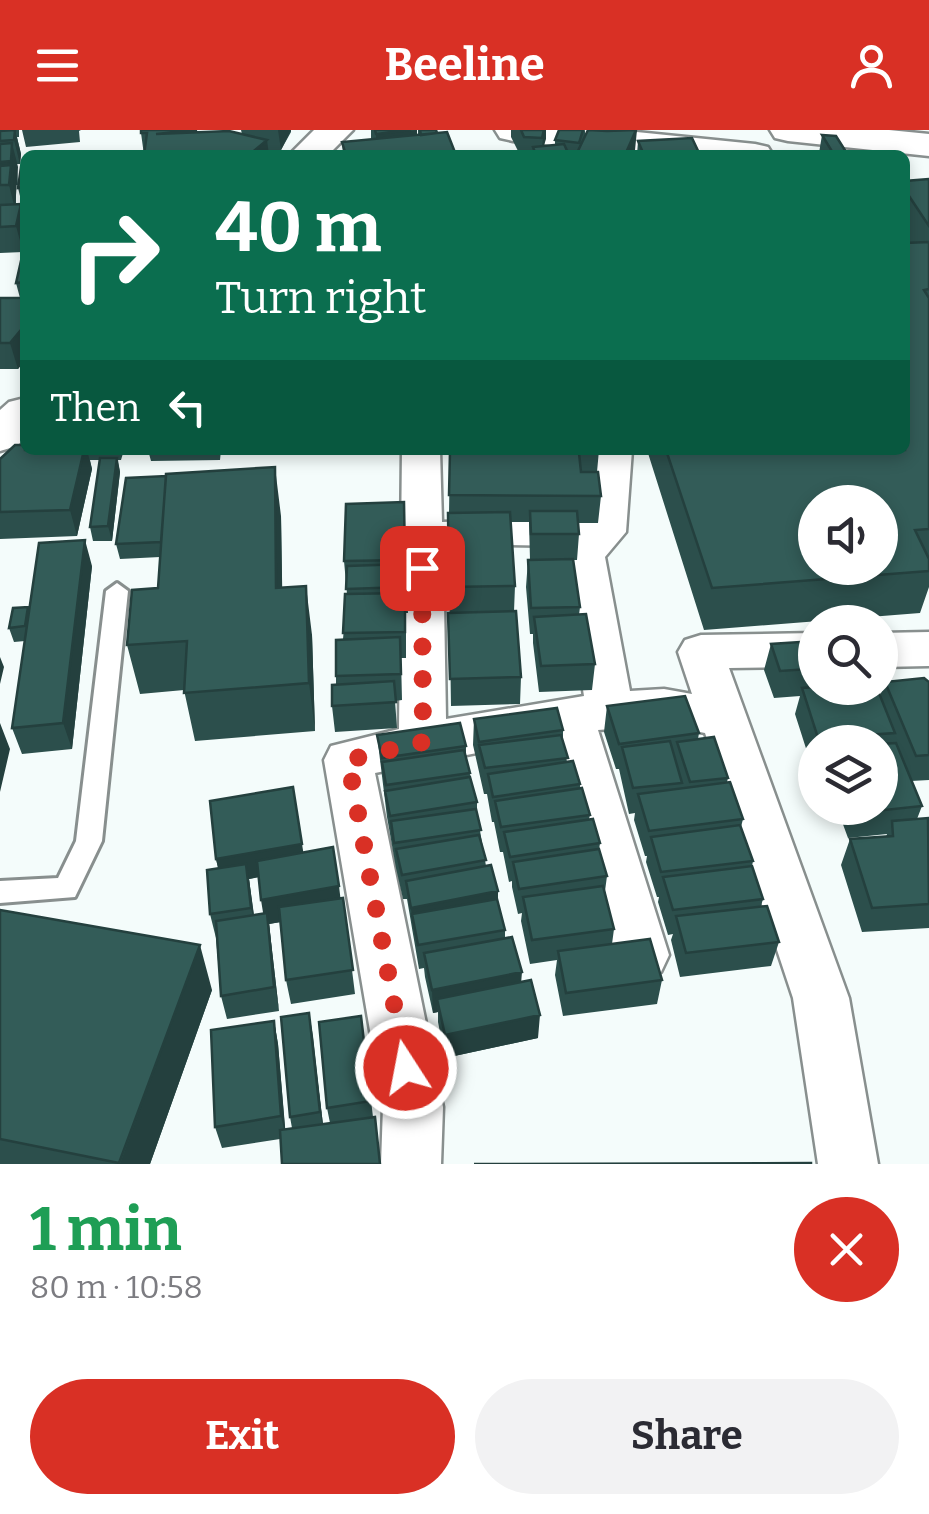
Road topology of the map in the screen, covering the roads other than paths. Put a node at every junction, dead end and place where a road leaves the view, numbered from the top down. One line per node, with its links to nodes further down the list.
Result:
1 (335, 130): 5 (street)
2 (513, 130): 6 (street)
3 (788, 130): 4 (street)
4 (929, 145)
5 (312, 150)
6 (707, 150)
7 (20, 417): 8 (street)
8 (0, 436)
9 (421, 455): 12 (street)
10 (613, 455): 11 (street)
11 (605, 532): 12 (street); 17 (street)
12 (422, 533): 19 (street)
13 (117, 591): 20 (lane)
14 (929, 649): 16 (street)
15 (798, 650): 18 (street)
16 (898, 650)
17 (590, 713): 18 (street); 19 (street); 21 (street)
18 (724, 718): 23 (street)
19 (423, 742): 22 (street)
20 (0, 892)
21 (642, 955)
22 (411, 1164)
23 (848, 1164)

